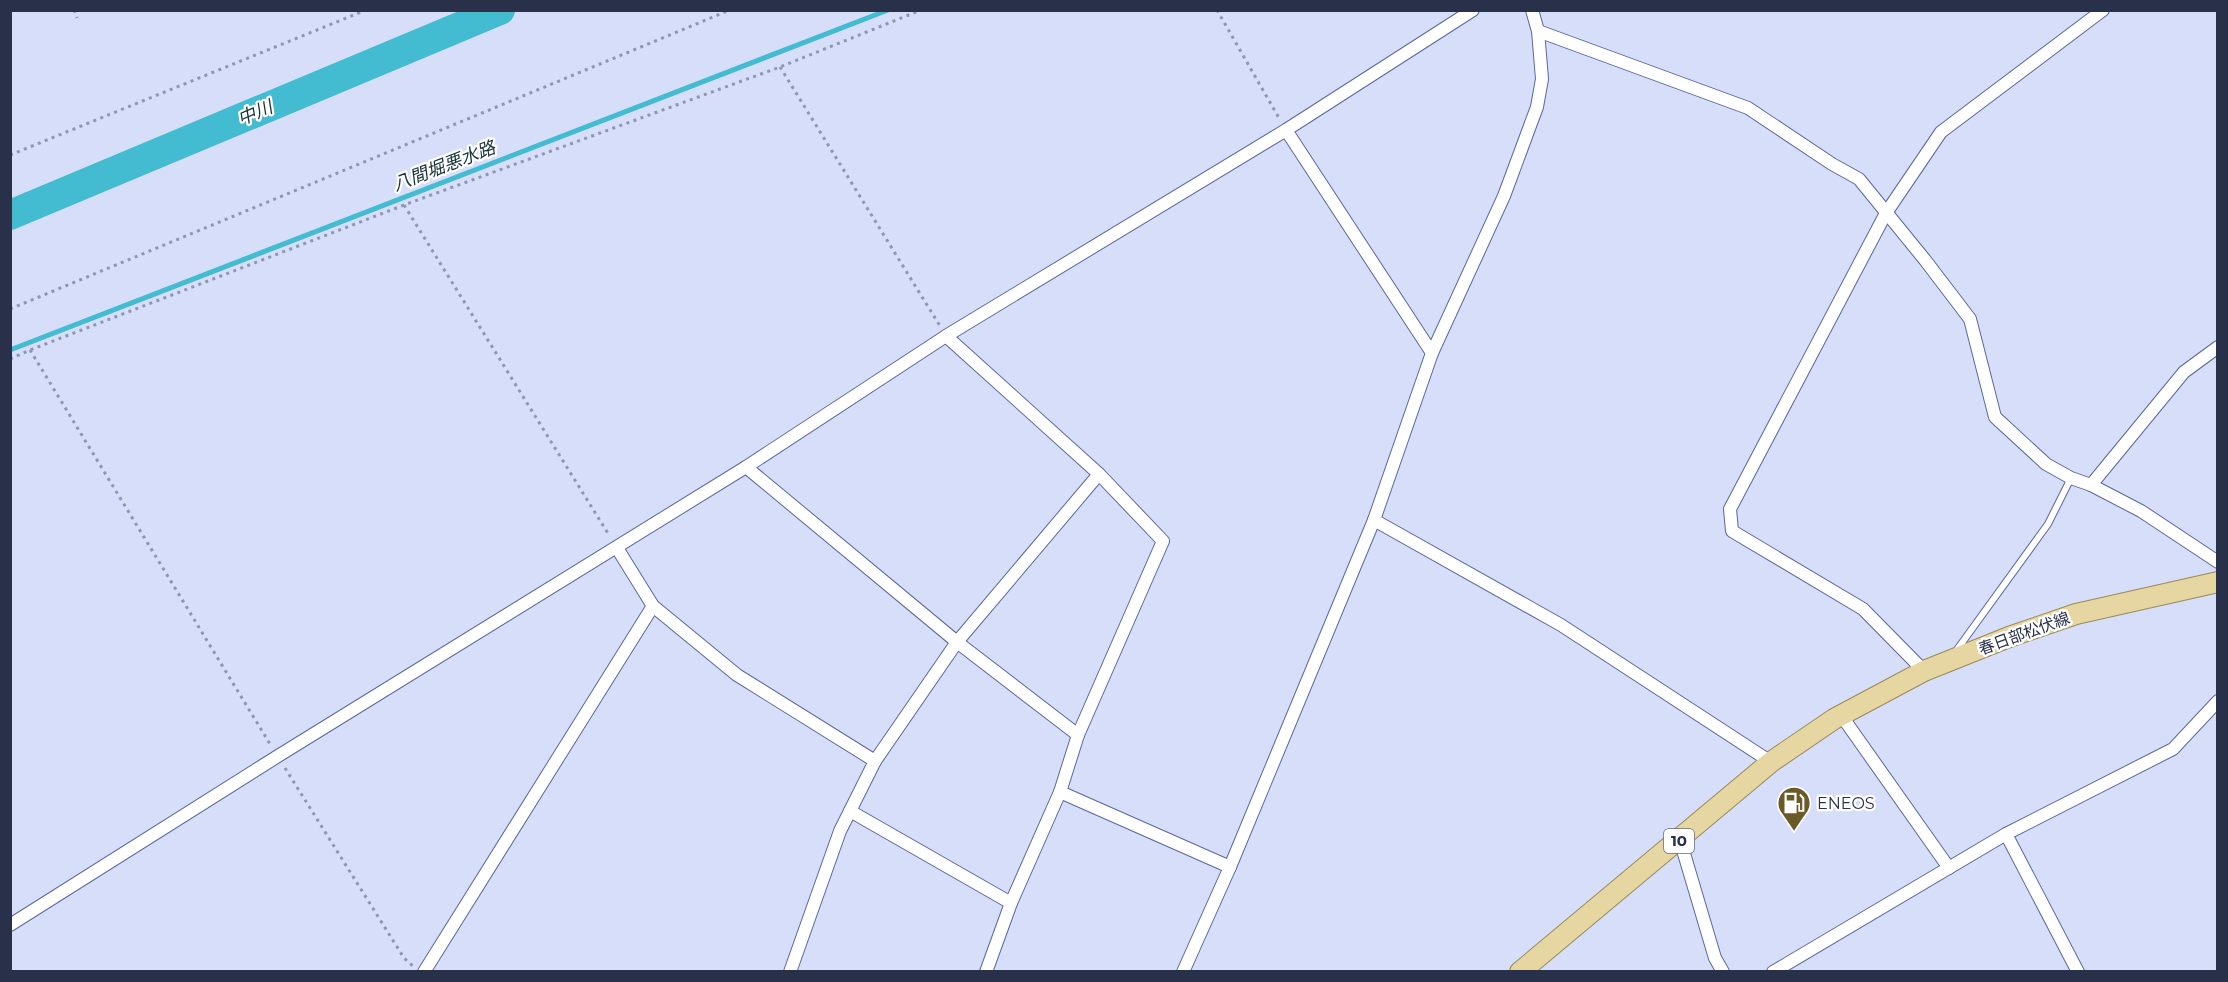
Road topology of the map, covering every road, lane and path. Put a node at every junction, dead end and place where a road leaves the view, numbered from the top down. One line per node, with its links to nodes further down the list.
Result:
1 (74, 10): 9 (path)
2 (366, 10): 13 (path)
3 (730, 10): 16 (path)
4 (921, 10): 11 (path)
5 (1217, 10): 12 (path)
6 (1473, 10): 12 (street)
7 (1532, 10): 10 (street)
8 (2103, 10): 15 (street)
9 (77, 18)
10 (1538, 31): 15 (street); 20 (street)
11 (780, 67): 14 (path); 17 (path)
12 (1286, 130): 17 (street); 20 (street)
13 (10, 155)
14 (404, 205): 19 (path); 27 (path)
15 (1886, 213): 24 (street); 33 (street)
16 (10, 309)
17 (946, 336): 22 (street); 23 (street)
18 (2217, 347): 25 (street)
19 (30, 350): 21 (path); 37 (path)
20 (1432, 353): 26 (street)
21 (10, 359)
22 (746, 467): 27 (street); 31 (street)
23 (1099, 474): 31 (street); 36 (street)
24 (2071, 478): 25 (street); 32 (lane)
25 (2091, 485): 28 (street)
26 (1374, 520): 39 (street); 44 (street)
27 (617, 548): 30 (street); 37 (street)
28 (2217, 562)
29 (2217, 582): 32 (main road, 春日部松伏線 / 10)
30 (653, 606): 38 (street); 49 (street)
31 (957, 642): 36 (street); 38 (street)
32 (1948, 662): 33 (main road, 春日部松伏線 / 10)
33 (1924, 671): 35 (main road, 春日部松伏線 / 10)
34 (2217, 701): 42 (street)
35 (1841, 715): 39 (main road, 10); 45 (street)
36 (1078, 735): 40 (street)
37 (278, 756): 47 (street); 48 (path)
38 (875, 761): 41 (street)
39 (1771, 762): 43 (main road, 10)
40 (1060, 792): 44 (street); 46 (street)
41 (850, 810): 46 (street); 50 (street)
42 (2006, 834): 45 (street); 56 (street)
43 (1680, 840): 53 (main road, 10); 54 (street)
44 (1230, 867): 52 (street)
45 (1949, 868): 55 (street)
46 (1011, 903): 51 (street)
47 (10, 924)
48 (418, 972)
49 (424, 972)
50 (790, 972)
51 (986, 972)
52 (1183, 972)
53 (1520, 972)
54 (1723, 972)
55 (1773, 972)
56 (2078, 972)

